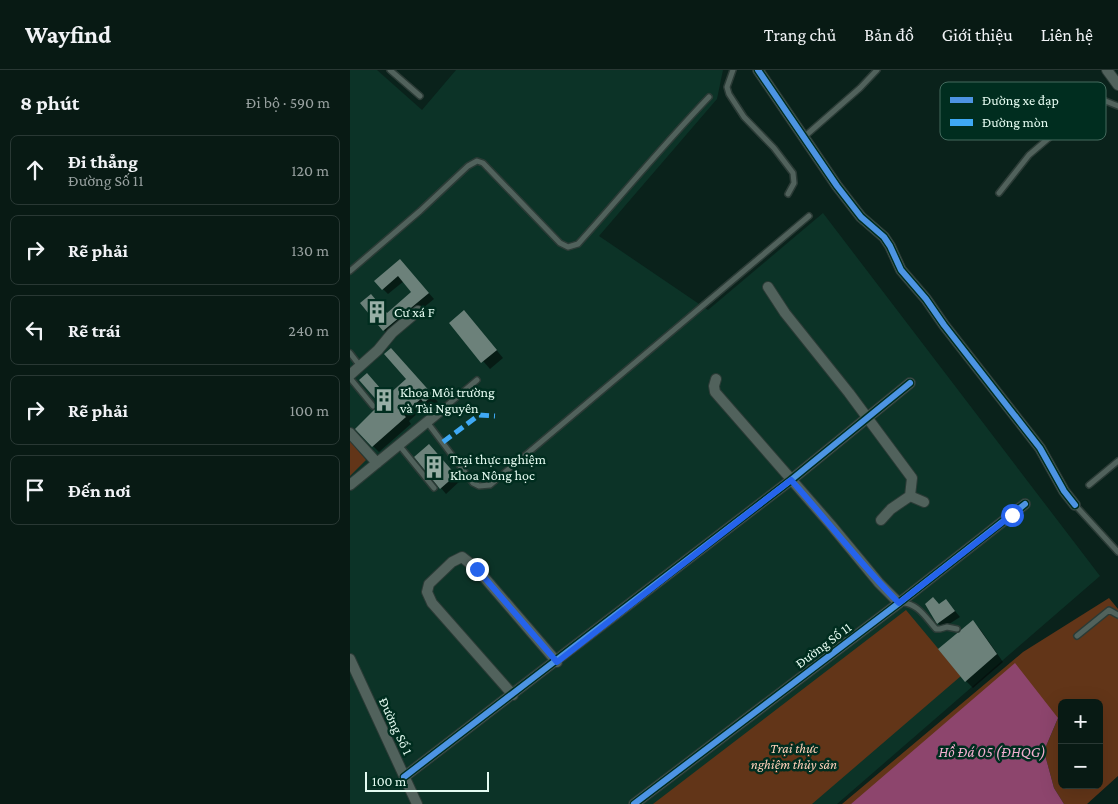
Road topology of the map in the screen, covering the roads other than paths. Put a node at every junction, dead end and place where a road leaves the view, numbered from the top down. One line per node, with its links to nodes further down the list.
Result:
1 (390, 70): 7 (lane)
2 (733, 70): 14 (lane)
3 (758, 70): 11 (street)
4 (877, 70): 11 (lane)
5 (1108, 70): 6 (street)
6 (1118, 85)
7 (420, 96)
8 (709, 97): 16 (lane)
9 (1106, 101): 10 (lane)
10 (1118, 106)
11 (804, 137): 40 (street)
12 (1047, 140): 13 (lane)
13 (999, 193)
14 (788, 194)
15 (810, 216): 28 (lane)
16 (350, 271)
17 (768, 287): 27 (street)
18 (418, 311): 20 (street)
19 (350, 353): 20 (lane)
20 (360, 367): 21 (street)
21 (350, 377): 25 (lane)
22 (716, 378): 33 (street)
23 (477, 380): 26 (lane)
24 (910, 383): 27 (street)
25 (374, 406)
26 (444, 408): 28 (street)
27 (867, 417): 33 (street); 37 (street)
28 (427, 422): 30 (street)
29 (350, 433): 32 (street)
30 (399, 445): 32 (street); 36 (lane)
31 (1118, 461): 35 (lane)
32 (377, 463): 34 (street)
33 (791, 480): 43 (street); 48 (street)
34 (350, 485)
35 (1089, 485)
36 (434, 488)
37 (910, 496): 38 (street); 41 (street)
38 (924, 502)
39 (1025, 504): 43 (street, Đường Số 11)
40 (1075, 505): 42 (lane)
41 (881, 520)
42 (1118, 552)
43 (899, 603): 45 (lane); 52 (street, Đường Số 11)
44 (1118, 615): 46 (lane)
45 (956, 630)
46 (1077, 636)
47 (350, 659): 50 (street, Đường Số 1)
48 (557, 662): 49 (street); 49 (street)
49 (513, 695): 50 (street)
50 (404, 777): 51 (street, Đường Số 1)
51 (417, 804)
52 (634, 804)

